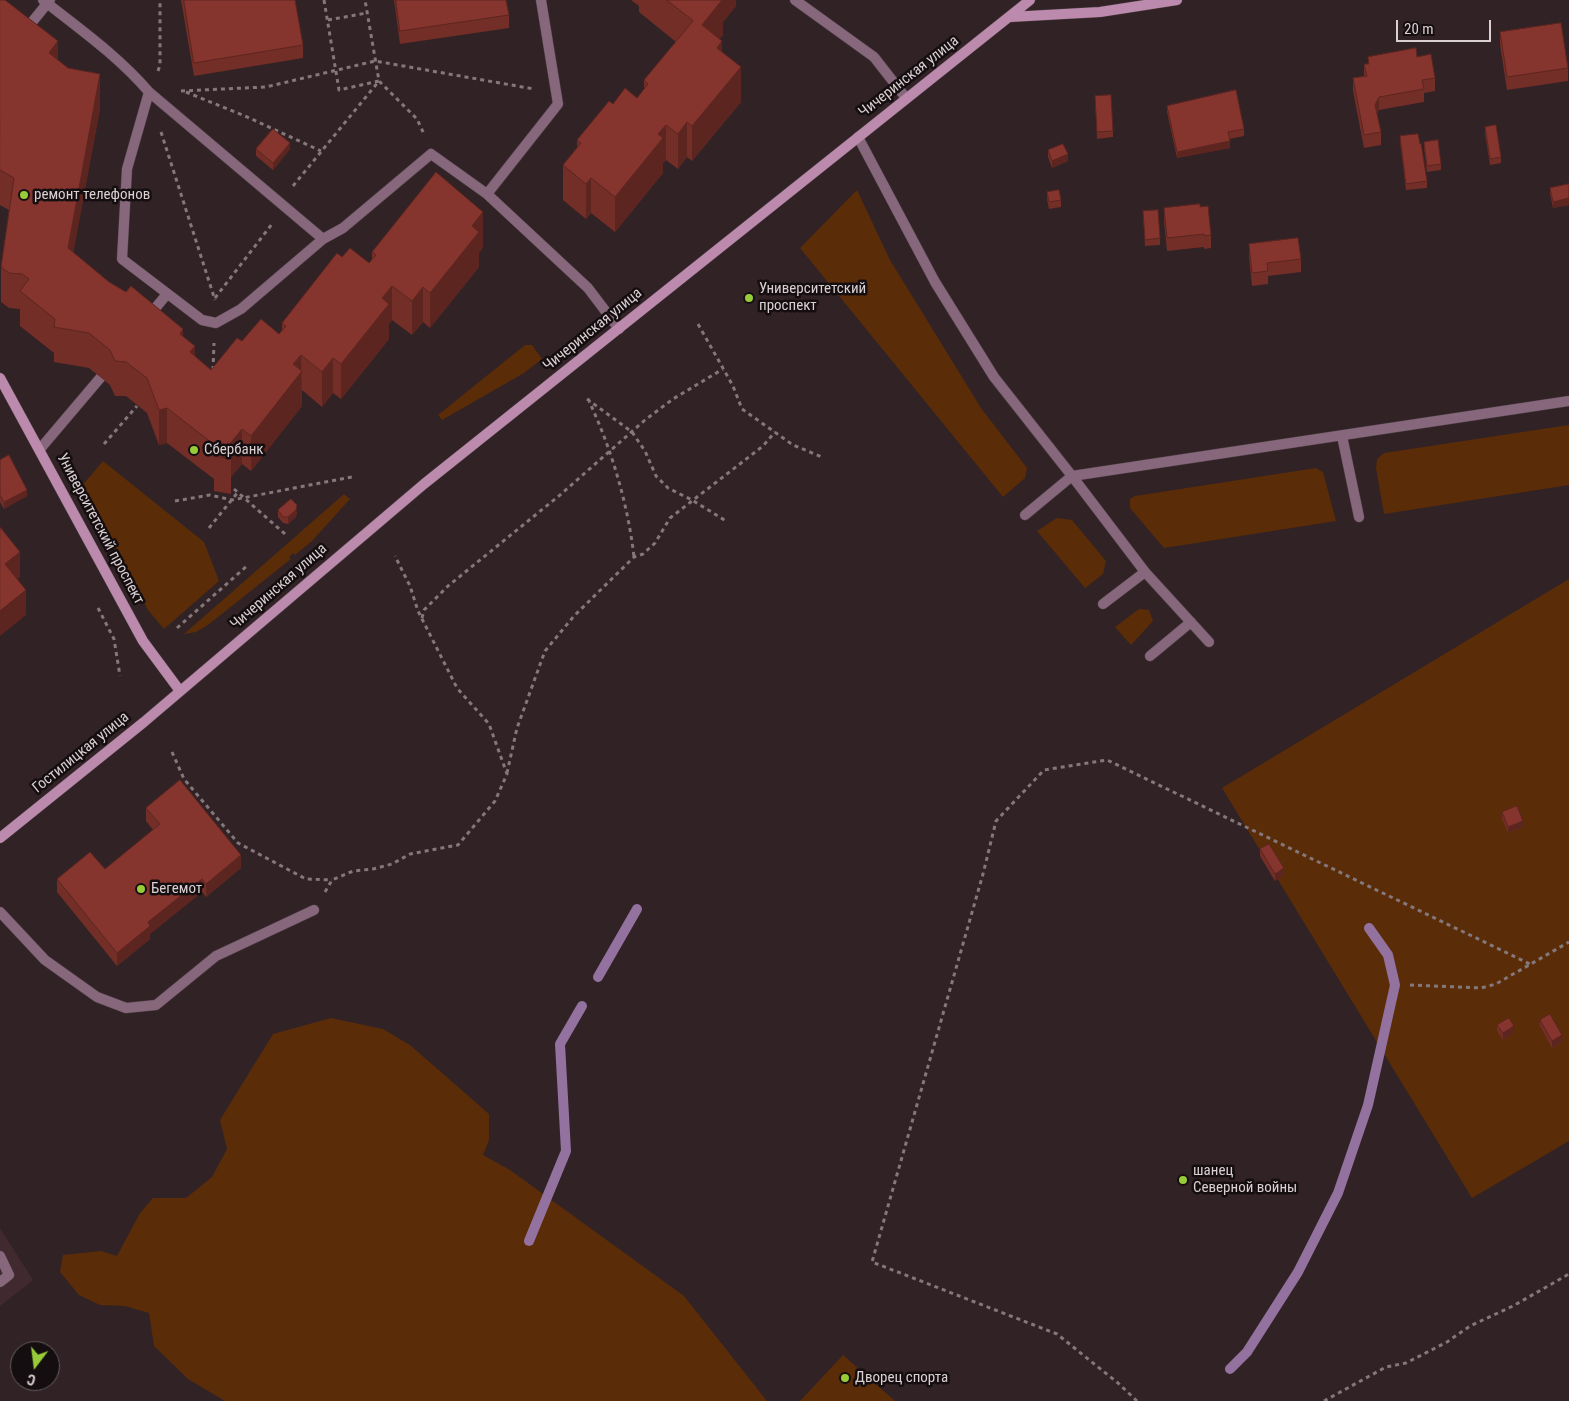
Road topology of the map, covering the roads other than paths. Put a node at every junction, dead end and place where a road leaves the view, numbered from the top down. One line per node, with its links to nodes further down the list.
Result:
1 (541, 0): 11 (lane)
2 (795, 0): 9 (lane)
3 (1030, 0): 6 (main road, Чичеринская улица)
4 (1177, 0): 6 (main road)
5 (47, 1): 7 (lane); 8 (lane)
6 (1010, 17): 9 (main road, Чичеринская улица)
7 (16, 43)
8 (149, 92): 12 (lane); 13 (lane)
9 (906, 98): 10 (main road, Чичеринская улица)
10 (858, 137): 15 (main road, Чичеринская улица); 21 (lane)
11 (488, 194): 12 (lane); 15 (lane)
12 (323, 239): 13 (lane)
13 (167, 294): 14 (lane)
14 (139, 328)
15 (619, 329): 29 (main road, Чичеринская улица)
16 (101, 377): 20 (lane)
17 (0, 378): 20 (main road, Университетский проспект)
18 (1569, 401): 19 (lane)
19 (1342, 436): 21 (lane); 23 (lane)
20 (40, 449): 29 (main road, Университетский проспект)
21 (1072, 476): 22 (lane); 24 (lane)
22 (1024, 515)
23 (1359, 517)
24 (1145, 572): 25 (lane); 26 (lane)
25 (1103, 604)
26 (1191, 622): 27 (lane); 28 (lane)
27 (1209, 642)
28 (1150, 656)
29 (180, 691): 30 (main road, Гостилицкая улица)
30 (0, 838)
31 (314, 910): 32 (lane)
32 (0, 912)
33 (0, 1256): 34 (lane)
34 (0, 1282)

